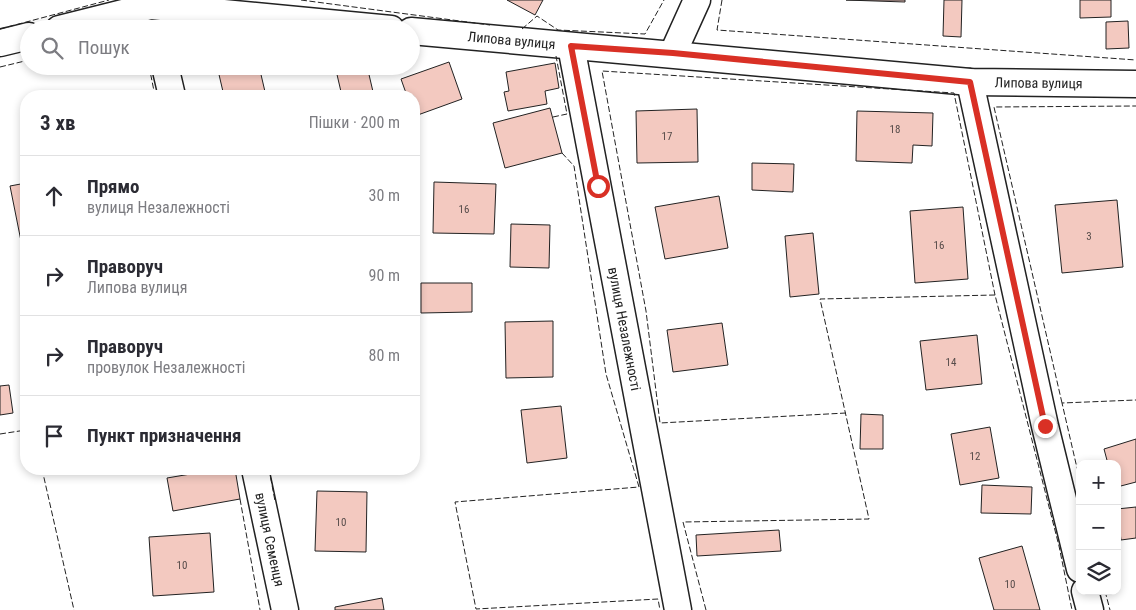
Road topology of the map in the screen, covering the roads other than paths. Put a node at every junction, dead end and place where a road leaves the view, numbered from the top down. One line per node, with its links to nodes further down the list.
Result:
1 (697, 0): 9 (street)
2 (153, 12): 3 (street); 4 (street)
3 (109, 20)
4 (265, 20)
5 (420, 32): 8 (street, Липова вулиця)
6 (20, 38): 7 (street)
7 (0, 43)
8 (571, 46): 9 (street, Липова вулиця); 18 (street, вулиця Незалежності)
9 (673, 53): 11 (street, Липова вулиця)
10 (167, 75): 13 (street)
11 (970, 82): 12 (street, Липова вулиця); 15 (street)
12 (1136, 84)
13 (171, 90)
14 (256, 475): 17 (street, вулиця Семенця)
15 (1076, 553)
16 (1086, 595): 19 (street)
17 (285, 610)
18 (678, 610)
19 (1090, 610)

